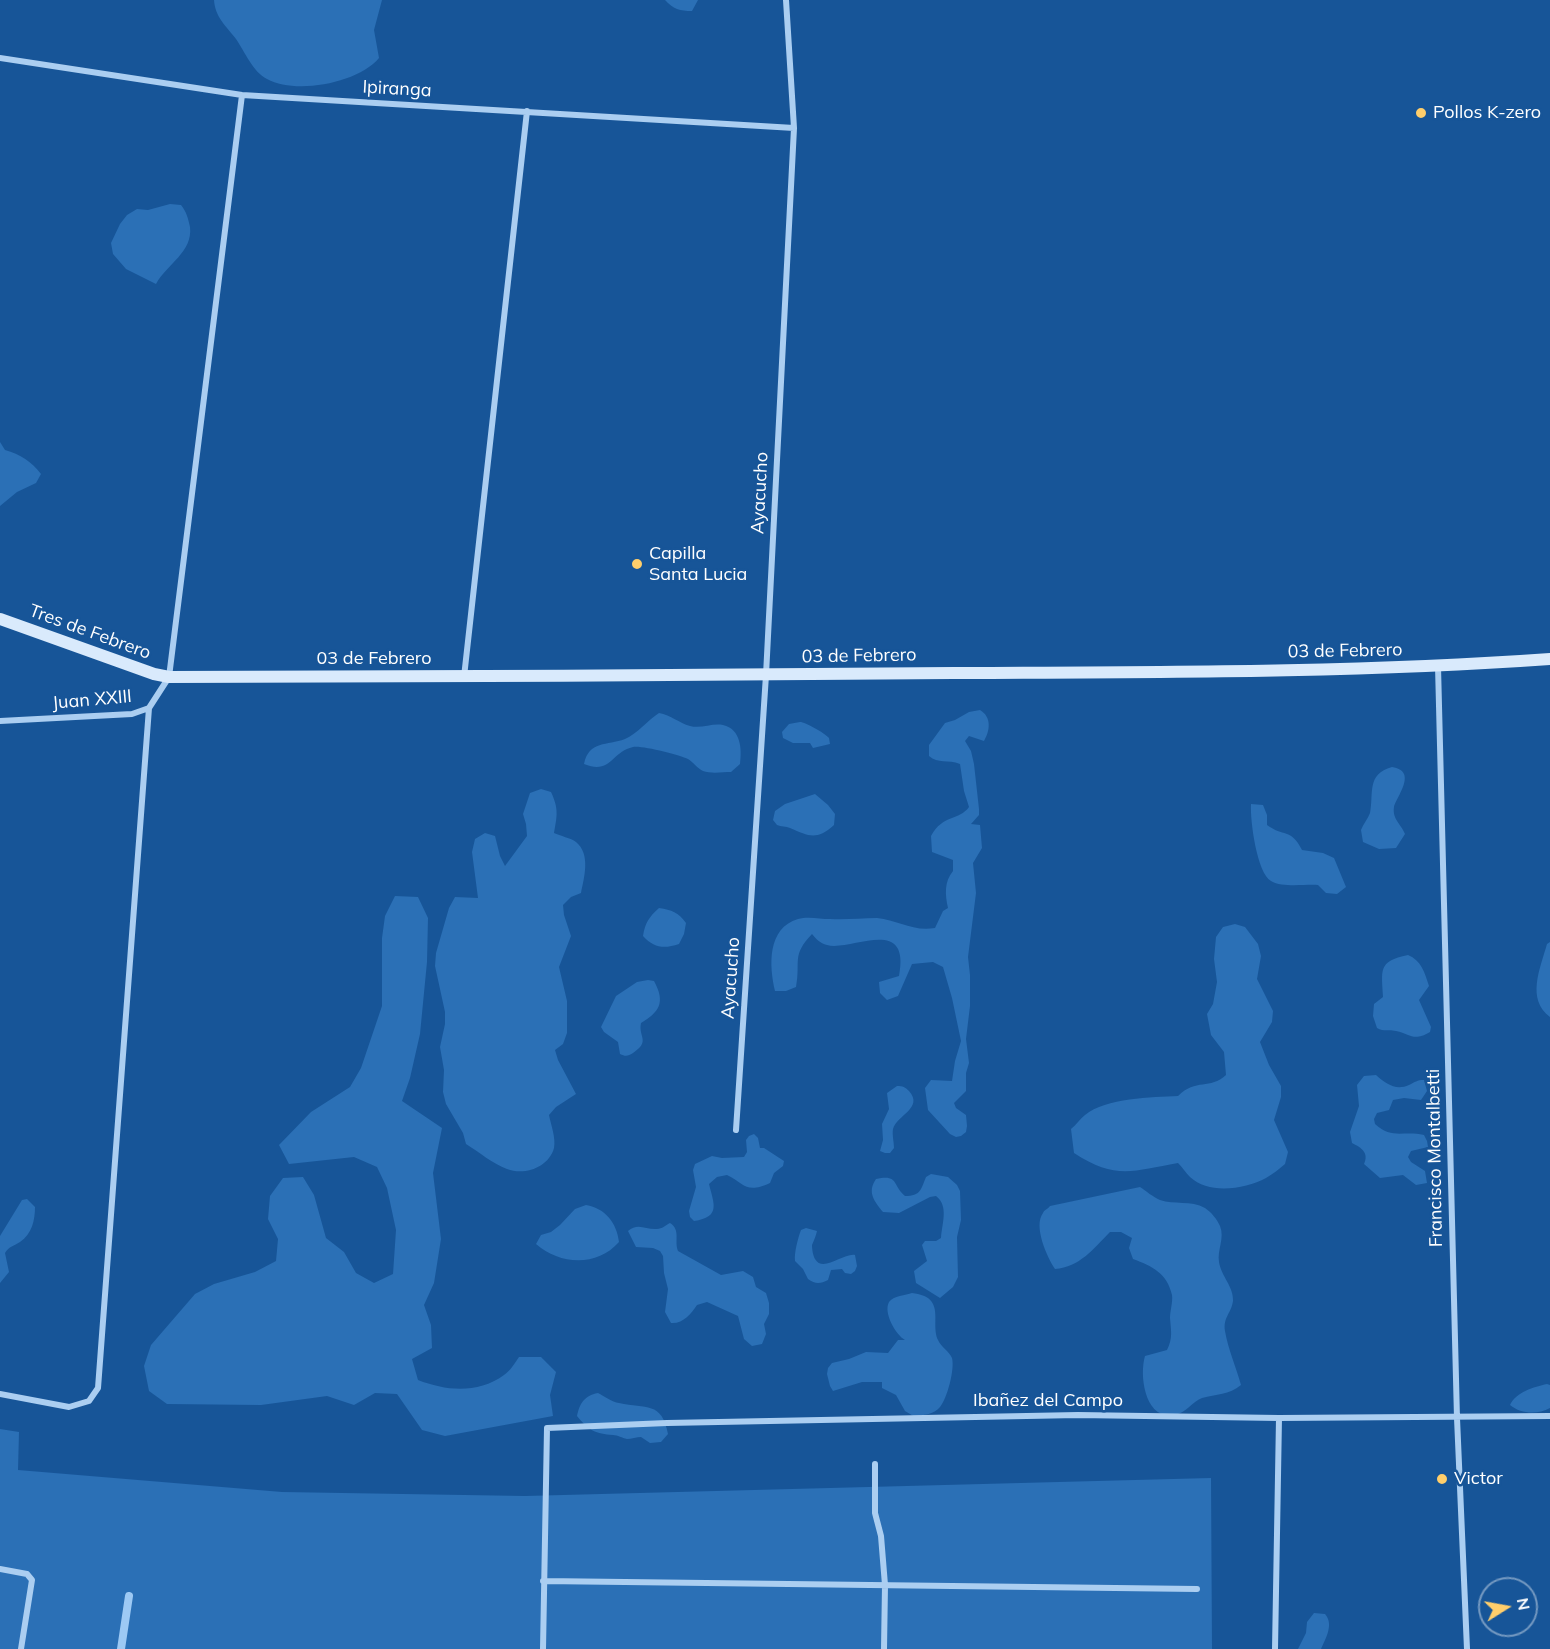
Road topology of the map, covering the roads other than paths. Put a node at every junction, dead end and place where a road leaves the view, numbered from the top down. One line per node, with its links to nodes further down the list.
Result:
1 (786, 0): 5 (street, Ayacucho)
2 (0, 58): 3 (street, Ipiranga)
3 (243, 95): 4 (street, Ipiranga); 10 (street)
4 (527, 111): 5 (street, Ipiranga); 11 (street)
5 (794, 128): 9 (street, Ayacucho)
6 (0, 619): 10 (street, Tres de Febrero)
7 (1550, 659): 8 (street, 03 de Febrero)
8 (1438, 666): 9 (street, 03 de Febrero); 18 (street, Francisco Montalbetti)
9 (766, 675): 11 (street, 03 de Febrero); 14 (street, Ayacucho)
10 (169, 677): 11 (street, 03 de Febrero); 12 (street, Juan XXIII)
11 (464, 677)
12 (148, 708): 13 (street, Juan XXIII); 15 (street)
13 (0, 721)
14 (736, 1130)
15 (0, 1395)
16 (1550, 1416): 18 (street, Ibañez del Campo)
17 (1279, 1418): 18 (street, Ibañez del Campo); 21 (street, Ibañez del Campo); 27 (street)
18 (1457, 1418): 28 (street, Francisco Montalbetti)
19 (875, 1464): 22 (street)
20 (0, 1569): 24 (street)
21 (543, 1581): 22 (street); 25 (street)
22 (885, 1585): 23 (street); 26 (street)
23 (1197, 1589)
24 (21, 1649)
25 (543, 1649)
26 (884, 1649)
27 (1275, 1649)
28 (1467, 1649)

